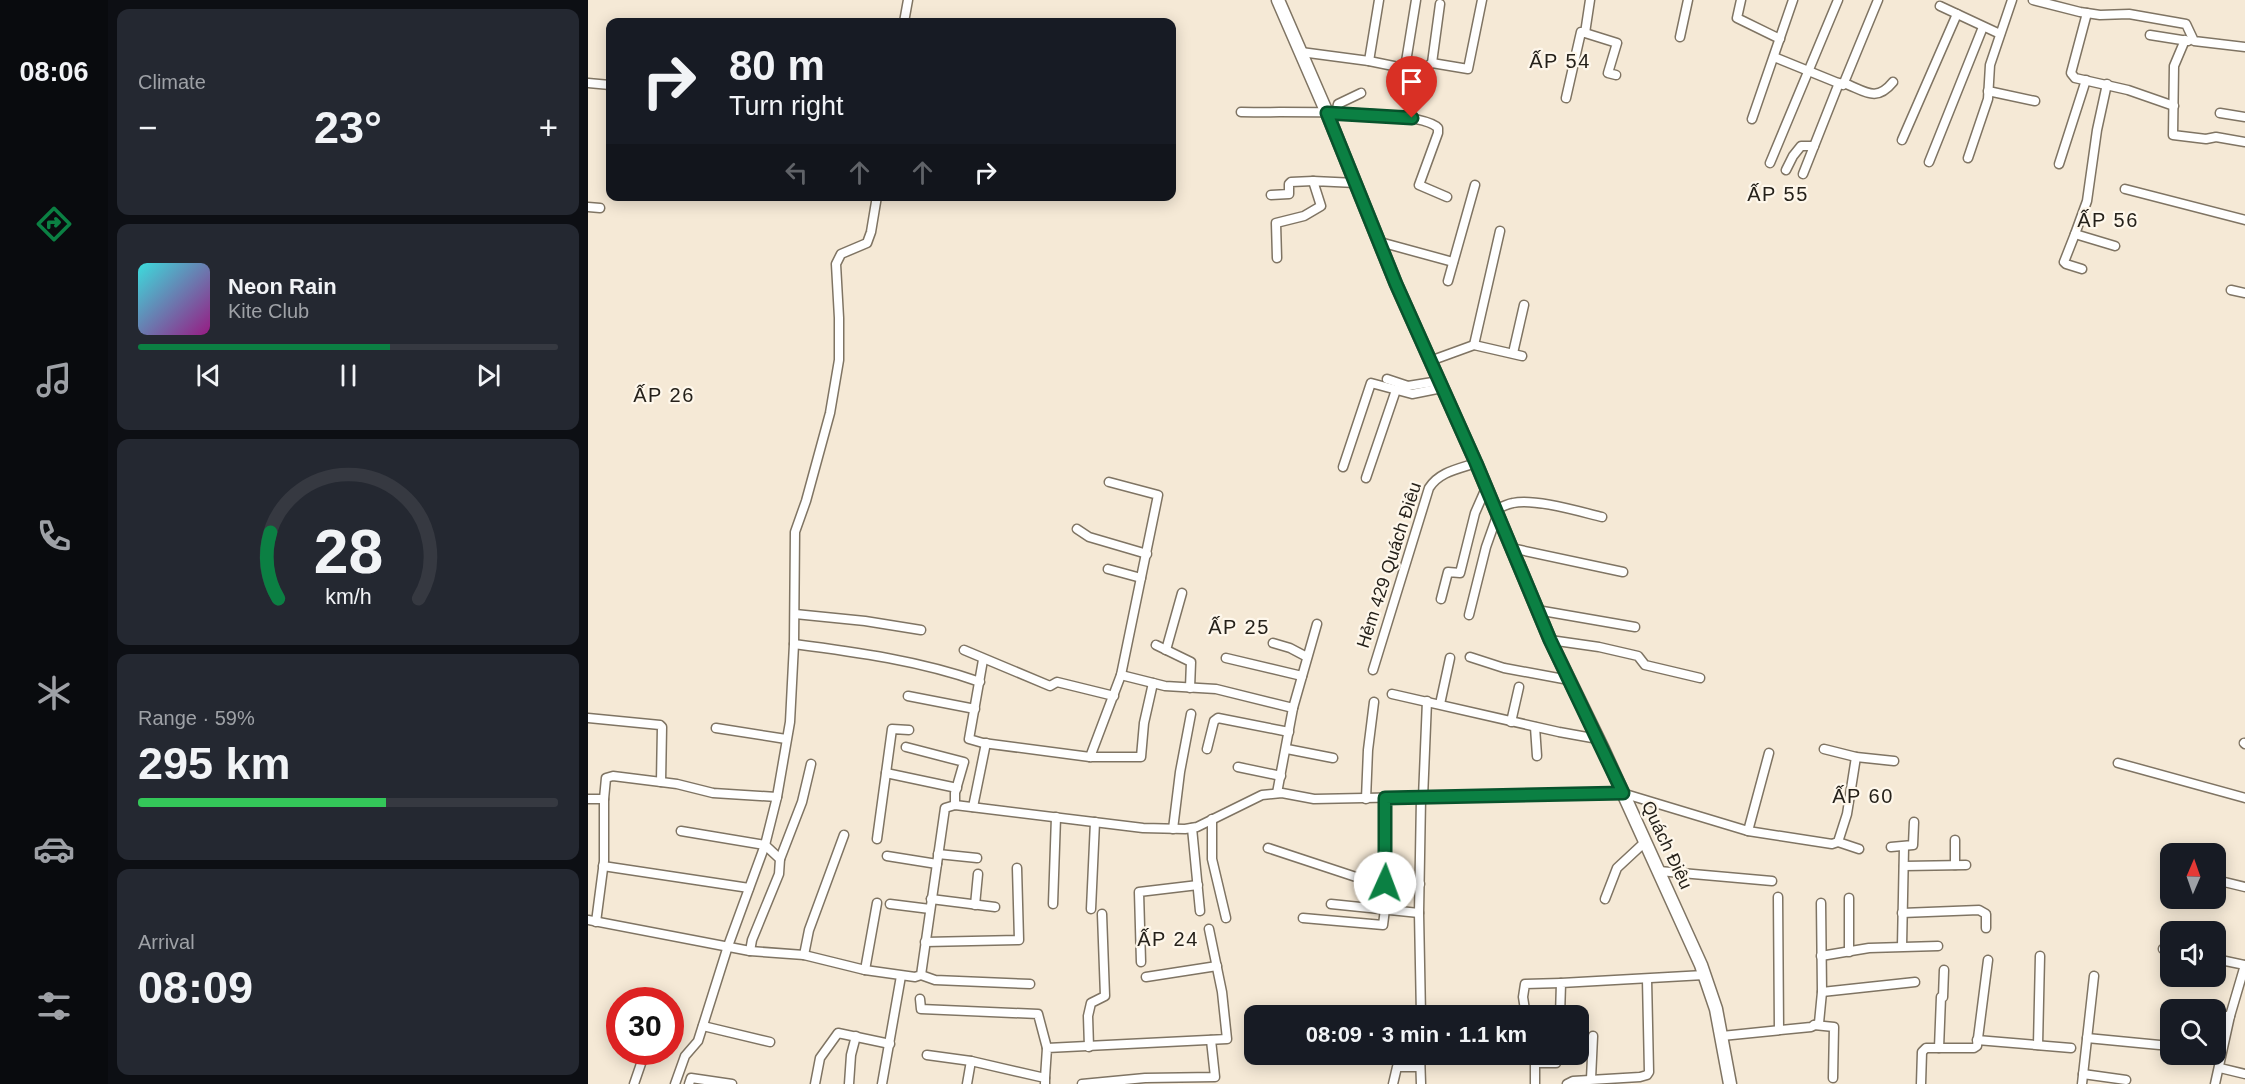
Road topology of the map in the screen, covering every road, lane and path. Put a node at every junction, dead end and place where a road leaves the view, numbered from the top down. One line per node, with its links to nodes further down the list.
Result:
1 (908, 0): 18 (street)
2 (1278, 0): 27 (main road, Quách Điêu)
3 (1379, 0): 29 (street)
4 (1416, 0): 31 (street)
5 (1482, 0): 30 (street)
6 (1590, 0): 20 (street)
7 (1688, 0): 23 (street)
8 (1742, 0): 24 (street)
9 (1793, 0): 24 (street)
10 (1838, 0): 32 (street)
11 (1878, 0): 37 (street)
12 (2012, 0): 21 (street)
13 (2033, 0): 16 (street)
14 (1440, 4): 30 (street)
15 (1940, 6): 17 (street)
16 (2087, 13): 25 (street); 34 (street)
17 (1957, 14): 19 (street); 50 (street)
18 (905, 18)
19 (1983, 27): 21 (street); 54 (street)
20 (1585, 33): 33 (street); 42 (street)
21 (2000, 34): 40 (street)
22 (2150, 35): 25 (street)
23 (1680, 37)
24 (1780, 39): 28 (street)
25 (2189, 41): 26 (street); 44 (street)
26 (2245, 48)
27 (1301, 52): 29 (street); 46 (main road, Quách Điêu)
28 (1774, 57): 32 (street); 49 (street)
29 (1369, 61): 31 (street)
30 (1432, 63): 31 (street)
31 (1405, 68)
32 (1808, 71): 37 (street); 55 (street)
33 (1616, 75)
34 (2086, 80): 38 (street); 56 (street)
35 (1893, 82): 37 (street)
36 (588, 83): 39 (street)
37 (1841, 83): 52 (street)
38 (2107, 84): 44 (street); 70 (street)
39 (606, 85)
40 (1988, 91): 43 (street); 53 (street)
41 (1361, 93): 46 (street)
42 (1566, 98)
43 (2035, 101)
44 (2174, 106): 51 (street)
45 (1241, 112): 46 (street)
46 (1332, 113): 60 (main road, Quách Điêu); 64 (street)
47 (2220, 113): 48 (street)
48 (2245, 117)
49 (1752, 119)
50 (1902, 140)
51 (2245, 142)
52 (1814, 146): 57 (street); 58 (street)
53 (1968, 158)
54 (1929, 162)
55 (1770, 163)
56 (2059, 164)
57 (1786, 170)
58 (1803, 174)
59 (1313, 182): 60 (street); 63 (street); 73 (street)
60 (1356, 183): 71 (main road, Quách Điêu)
61 (1475, 185): 74 (street)
62 (2125, 189): 68 (street)
63 (1271, 195)
64 (1447, 197)
65 (876, 201): 101 (street)
66 (588, 207): 67 (street)
67 (600, 208)
68 (2245, 220)
69 (1500, 231): 80 (street)
70 (2075, 234): 72 (street); 75 (street)
71 (1380, 242): 74 (street); 81 (main road, Quách Điêu)
72 (2115, 246)
73 (1277, 258)
74 (1453, 262): 76 (street)
75 (2082, 269)
76 (1448, 281)
77 (2231, 290): 78 (street)
78 (2245, 293)
79 (1524, 305): 80 (street)
80 (1474, 345): 81 (street)
81 (1430, 361): 83 (main road, Quách Điêu)
82 (1387, 379): 83 (street)
83 (1441, 384): 84 (street); 85 (main road, Quách Điêu)
84 (1396, 390): 86 (street); 87 (street)
85 (1476, 463): 89 (main road, Quách Điêu); 117 (street, Hẻm 429 Quách Điêu)
86 (1343, 467)
87 (1366, 478)
88 (1109, 482): 94 (street)
89 (1486, 488): 90 (main road, Quách Điêu); 99 (street)
90 (1496, 513): 91 (street); 93 (main road, Quách Điêu); 102 (street)
91 (1602, 517)
92 (1077, 529): 94 (street)
93 (1511, 548): 96 (street); 100 (main road, Quách Điêu)
94 (1147, 554): 97 (street)
95 (1108, 569): 97 (street)
96 (1623, 572)
97 (1141, 578): 118 (street)
98 (1182, 593): 110 (street)
99 (1441, 599)
100 (1537, 610): 104 (street); 106 (main road, Quách Điêu)
101 (795, 614): 105 (street); 108 (street)
102 (1469, 615)
103 (1317, 624): 112 (street)
104 (1635, 627)
105 (921, 630)
106 (1550, 640): 120 (street); 121 (main road, Quách Điêu)
107 (1273, 643): 112 (street)
108 (794, 644): 122 (street); 141 (street)
109 (1156, 645): 110 (street)
110 (1166, 650): 125 (street)
111 (964, 651): 116 (street)
112 (1307, 657): 119 (street)
113 (1470, 657): 121 (street)
114 (1226, 658): 119 (street)
115 (1450, 658): 131 (street)
116 (983, 660): 122 (street); 128 (street)
117 (1373, 670)
118 (1120, 675): 123 (street); 128 (street)
119 (1302, 676): 132 (street)
120 (1700, 678)
121 (1569, 680): 142 (main road, Quách Điêu)
122 (980, 682): 133 (street)
123 (1153, 683): 125 (street); 151 (street)
124 (1519, 687): 136 (street)
125 (1190, 688): 132 (street)
126 (1392, 694): 129 (street)
127 (908, 696): 133 (street)
128 (1114, 696): 151 (street)
129 (1427, 701): 131 (street); 165 (street)
130 (1374, 702): 169 (street)
131 (1440, 704): 136 (street)
132 (1293, 708): 140 (street)
133 (975, 709): 143 (street)
134 (1191, 714): 177 (street)
135 (588, 718): 159 (street)
136 (1511, 722): 137 (street)
137 (1535, 727): 142 (street); 149 (street)
138 (716, 728): 141 (street)
139 (909, 730): 157 (street)
140 (1289, 732): 145 (street); 146 (street)
141 (786, 739): 163 (street)
142 (1598, 739): 162 (main road, Quách Điêu)
143 (986, 743): 151 (street); 171 (street)
144 (906, 747): 160 (street)
145 (1207, 749)
146 (1287, 749): 152 (street); 158 (street)
147 (1824, 749): 150 (street)
148 (1769, 753): 179 (street)
149 (1537, 756)
150 (1856, 756): 153 (street); 184 (street)
151 (1090, 757)
152 (1333, 758)
153 (1894, 761)
154 (2118, 763): 166 (street)
155 (811, 764): 192 (street)
156 (1238, 767): 158 (street)
157 (886, 773): 160 (street); 181 (street)
158 (1281, 776): 161 (street)
159 (661, 782): 163 (street); 168 (street)
160 (957, 788): 170 (street)
161 (1277, 793): 169 (street); 173 (street)
162 (1623, 793): 165 (street); 179 (street); 183 (main road, Quách Điêu)
163 (777, 797): 185 (street)
164 (1385, 798): 165 (street); 169 (street); 204 (street)
165 (1422, 798): 205 (street)
166 (2245, 798)
167 (588, 799): 168 (street)
168 (604, 799): 197 (street)
169 (1366, 799)
170 (955, 805): 171 (street); 190 (street)
171 (973, 807): 172 (street)
172 (1056, 817): 174 (street); 216 (street)
173 (1212, 819): 176 (street); 227 (street)
174 (1095, 822): 177 (street); 221 (street)
175 (1914, 822): 187 (street)
176 (1192, 828): 177 (street); 206 (street)
177 (1173, 829)
178 (681, 831): 185 (street)
179 (1748, 831): 184 (street)
180 (844, 835): 238 (street)
181 (877, 839)
182 (1955, 840): 195 (street)
183 (1645, 842): 200 (main road, Quách Điêu); 212 (street)
184 (1838, 842): 189 (street)
185 (765, 845): 192 (street); 208 (street)
186 (1891, 847): 187 (street)
187 (1904, 847): 198 (street)
188 (1268, 848): 204 (street)
189 (1859, 849)
190 (938, 854): 193 (street); 194 (street)
191 (887, 856): 194 (street)
192 (780, 858): 236 (street)
193 (976, 858)
194 (937, 864): 211 (street)
195 (1955, 865): 196 (street); 198 (street)
196 (1965, 865)
197 (603, 866): 208 (street); 229 (street)
198 (1904, 866): 225 (street)
199 (1017, 868): 232 (street)
200 (1659, 871): 202 (street); 249 (main road, Quách Điêu)
201 (978, 874): 218 (street)
202 (1772, 881)
203 (2226, 882): 207 (street)
204 (1385, 883): 205 (street)
205 (1420, 884): 224 (street)
206 (1198, 885): 223 (street); 243 (street)
207 (2245, 887)
208 (748, 888): 234 (street)
209 (1778, 897): 266 (street)
210 (1849, 898): 237 (street)
211 (931, 899): 218 (street); 220 (street)
212 (1605, 899)
213 (877, 903): 246 (street)
214 (1821, 903): 239 (street)
215 (890, 904): 220 (street)
216 (1053, 904)
217 (1331, 904): 222 (street)
218 (975, 905): 219 (street)
219 (995, 907)
220 (930, 909): 232 (street)
221 (1090, 909)
222 (1385, 909): 224 (street); 228 (street)
223 (1200, 911)
224 (1419, 913): 259 (street)
225 (1902, 913): 230 (street); 235 (street)
226 (1102, 914): 277 (street)
227 (1226, 918)
228 (1303, 918)
229 (592, 921): 234 (street)
230 (1986, 928)
231 (1209, 929): 245 (street)
232 (925, 942): 248 (street)
233 (1938, 945): 235 (street)
234 (728, 946): 236 (street); 265 (street)
235 (1902, 946): 237 (street)
236 (750, 951): 238 (street)
237 (1849, 952): 239 (street)
238 (804, 955): 246 (street)
239 (1821, 956): 257 (street)
240 (2040, 956): 275 (street)
241 (1988, 960): 272 (street)
242 (2226, 961): 244 (street)
243 (1141, 962)
244 (2245, 965): 263 (street)
245 (1217, 966): 252 (street); 271 (street)
246 (865, 970): 250 (street)
247 (1944, 970): 279 (street)
248 (921, 975): 250 (street); 256 (street)
249 (1704, 975): 253 (street); 269 (main road, Quách Điêu)
250 (901, 976): 274 (street)
251 (2094, 976): 270 (street)
252 (1146, 977)
253 (1647, 979): 255 (street); 290 (street)
254 (1915, 982): 257 (street)
255 (1561, 983): 260 (street); 261 (street)
256 (1030, 984)
257 (1822, 992): 264 (street)
258 (920, 999): 278 (street)
259 (1420, 1005)
260 (1524, 1005)
261 (1560, 1005)
262 (2226, 1016): 263 (street)
263 (2230, 1016): 286 (street)
264 (1814, 1025): 266 (street); 289 (street)
265 (703, 1026): 273 (street); 294 (street)
266 (1779, 1030): 269 (street)
267 (856, 1036): 274 (street); 297 (street); 298 (street)
268 (1593, 1036): 290 (street)
269 (1722, 1036): 306 (main road, Quách Điêu)
270 (2088, 1038): 276 (street); 287 (street)
271 (1211, 1040): 277 (street); 301 (street)
272 (1977, 1040): 275 (street); 279 (street)
273 (770, 1042)
274 (890, 1044): 299 (street)
275 (2038, 1045): 280 (street)
276 (2160, 1045)
277 (1089, 1047): 278 (street)
278 (1047, 1048): 292 (street)
279 (1939, 1048): 307 (street)
280 (2071, 1048)
281 (927, 1055): 282 (street)
282 (970, 1061): 292 (street); 300 (street)
283 (641, 1065): 293 (street)
284 (1535, 1065): 304 (street)
285 (1420, 1067): 302 (street); 303 (street)
286 (2220, 1068): 288 (street); 309 (street)
287 (2083, 1074): 291 (street); 308 (street)
288 (2245, 1074)
289 (1833, 1078)
290 (1591, 1079): 305 (street)
291 (2126, 1080)
292 (1045, 1081)
293 (634, 1084)
294 (675, 1084)
295 (689, 1084): 296 (street)
296 (732, 1084)
297 (815, 1084)
298 (849, 1084)
299 (882, 1084)
300 (967, 1084)
301 (1082, 1084)
302 (1393, 1084)
303 (1421, 1084)
304 (1535, 1084)
305 (1567, 1084)
306 (1730, 1084)
307 (1922, 1084)
308 (2082, 1084)
309 (2216, 1084)

